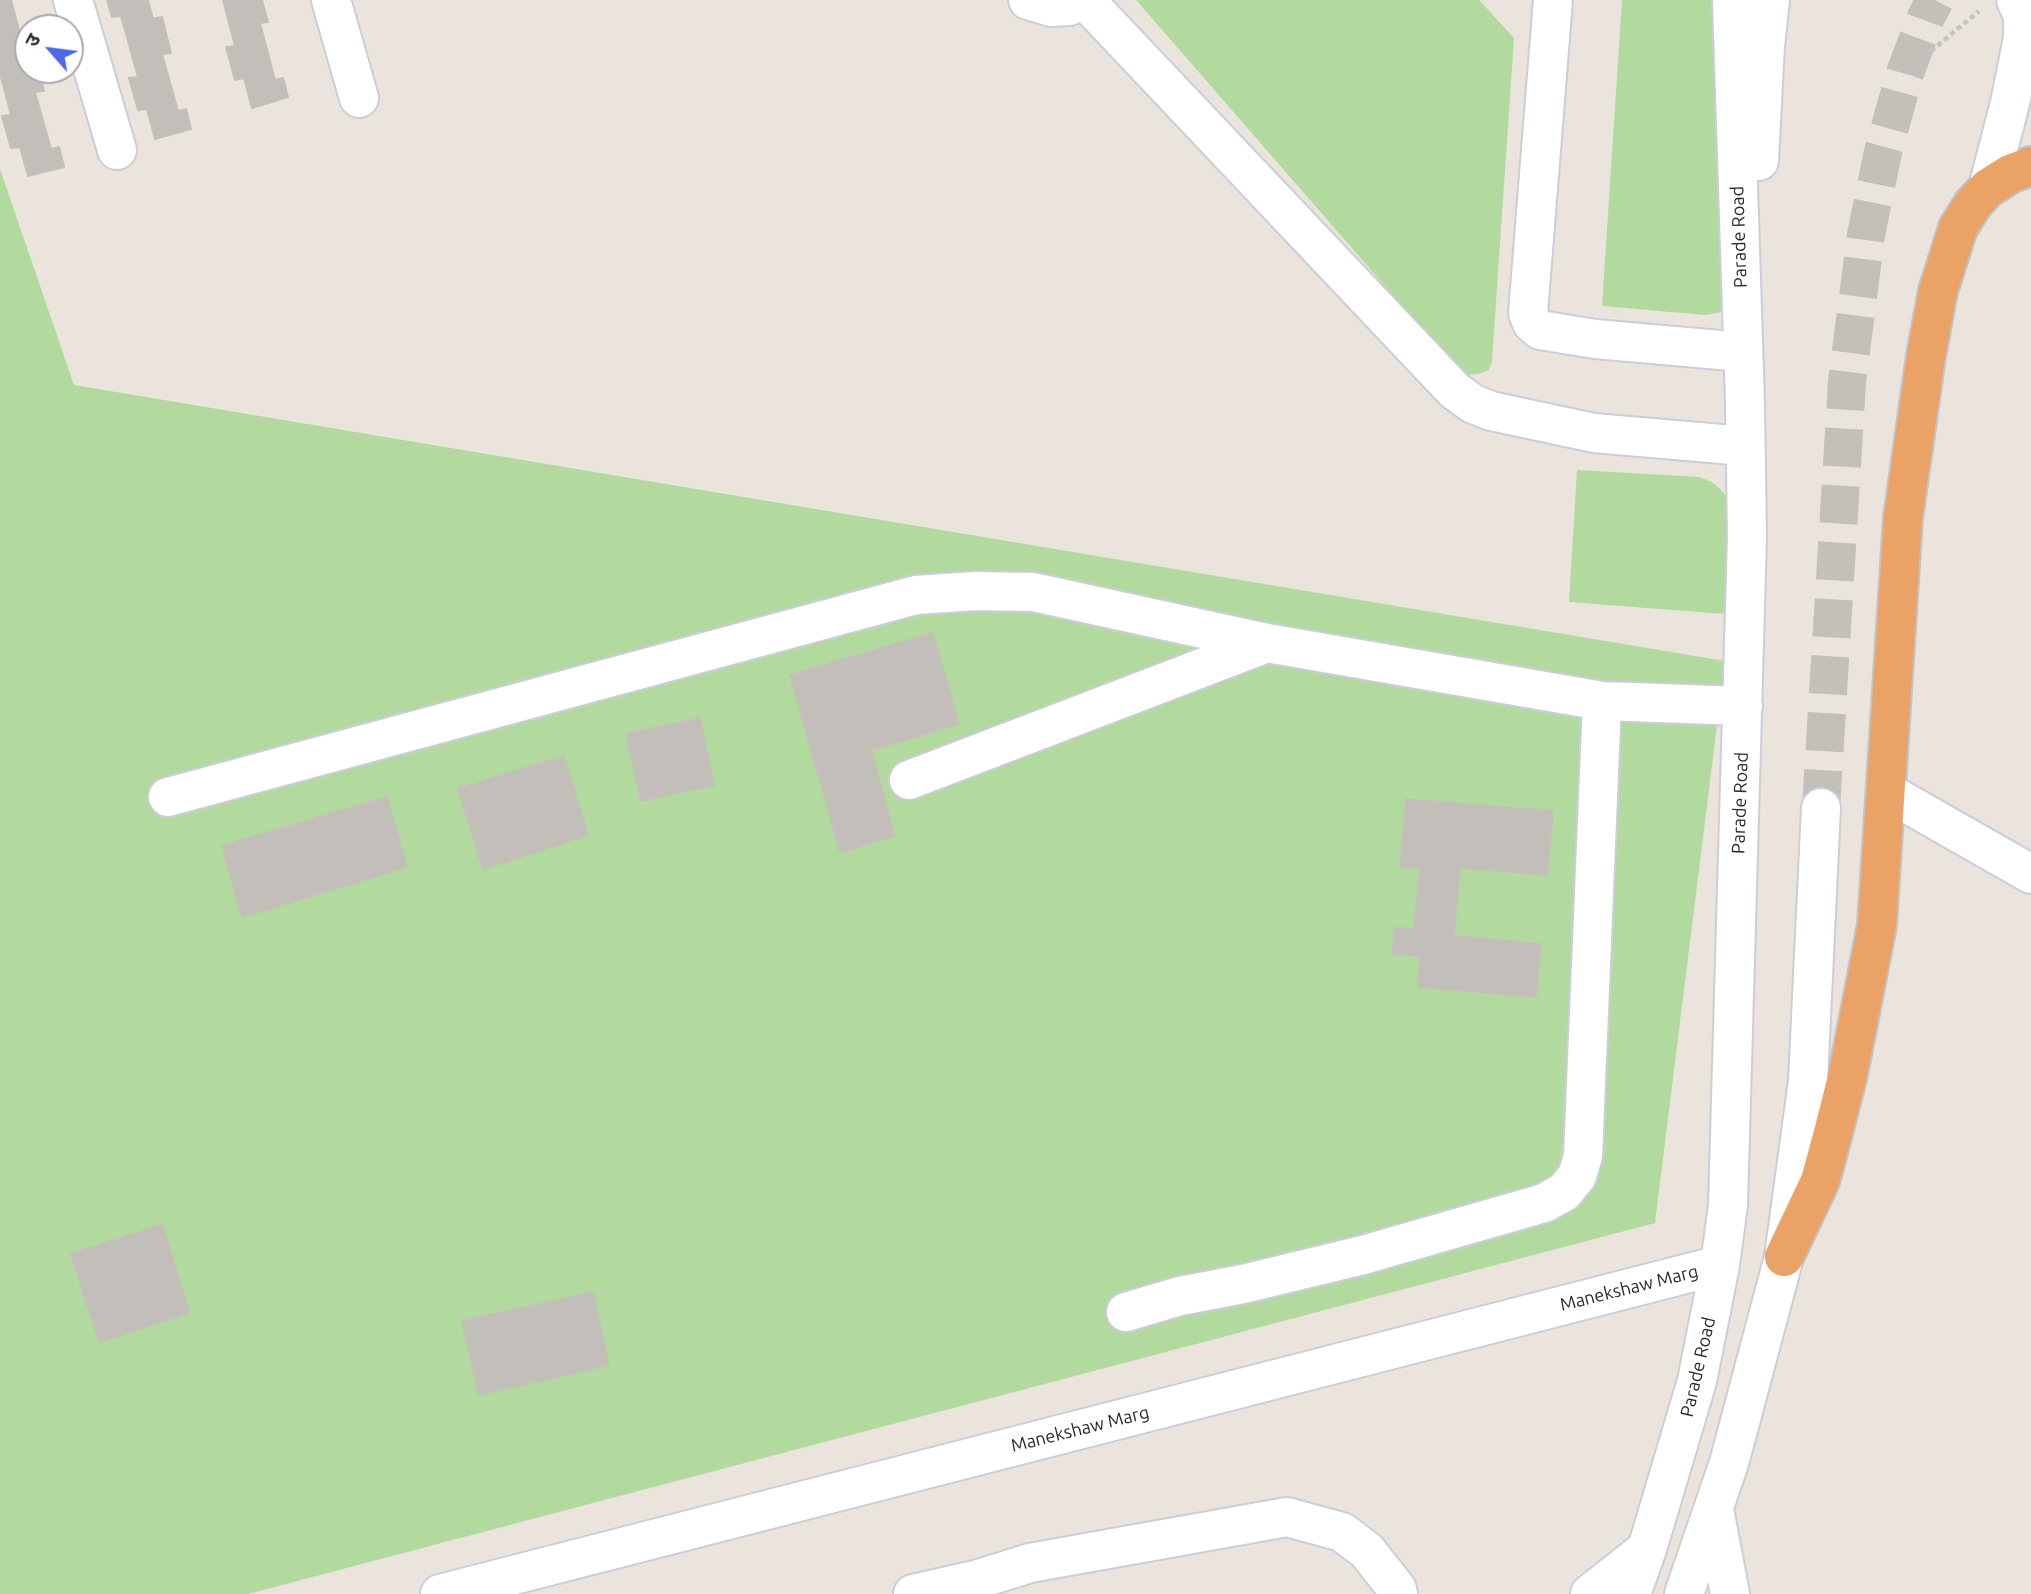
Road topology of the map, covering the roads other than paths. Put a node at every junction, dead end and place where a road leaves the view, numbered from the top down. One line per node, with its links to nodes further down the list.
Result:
1 (73, 0): 11 (street)
2 (331, 0): 10 (street)
3 (1028, 0): 4 (street)
4 (1084, 0): 16 (street)
5 (1521, 0): 9 (street)
6 (1732, 0): 14 (street, Parade Road)
7 (1770, 0): 14 (street)
8 (2016, 0): 13 (street)
9 (1552, 16): 15 (street)
10 (359, 98)
11 (117, 150)
12 (2031, 166): 13 (highway)
13 (1988, 188): 21 (highway)
14 (1741, 306): 15 (street, Parade Road)
15 (1743, 352): 16 (street, Parade Road)
16 (1745, 446): 19 (street, Parade Road)
17 (1266, 643): 18 (street); 20 (street); 22 (street)
18 (1602, 701): 19 (street); 27 (street)
19 (1742, 706): 26 (street, Parade Road)
20 (908, 780)
21 (1887, 792): 24 (street); 25 (highway)
22 (168, 797)
23 (1821, 808): 25 (street)
24 (2031, 874)
25 (1784, 1257): 28 (street)
26 (1720, 1265): 29 (street, Parade Road); 30 (street, Manekshaw Marg)
27 (1126, 1312)
28 (1714, 1507): 35 (street); 36 (street)
29 (1647, 1549): 33 (street); 34 (street, Parade Road)
30 (440, 1594)
31 (913, 1594): 32 (street)
32 (1398, 1594)
33 (1590, 1594)
34 (1631, 1594)
35 (1684, 1594)
36 (1730, 1594)

